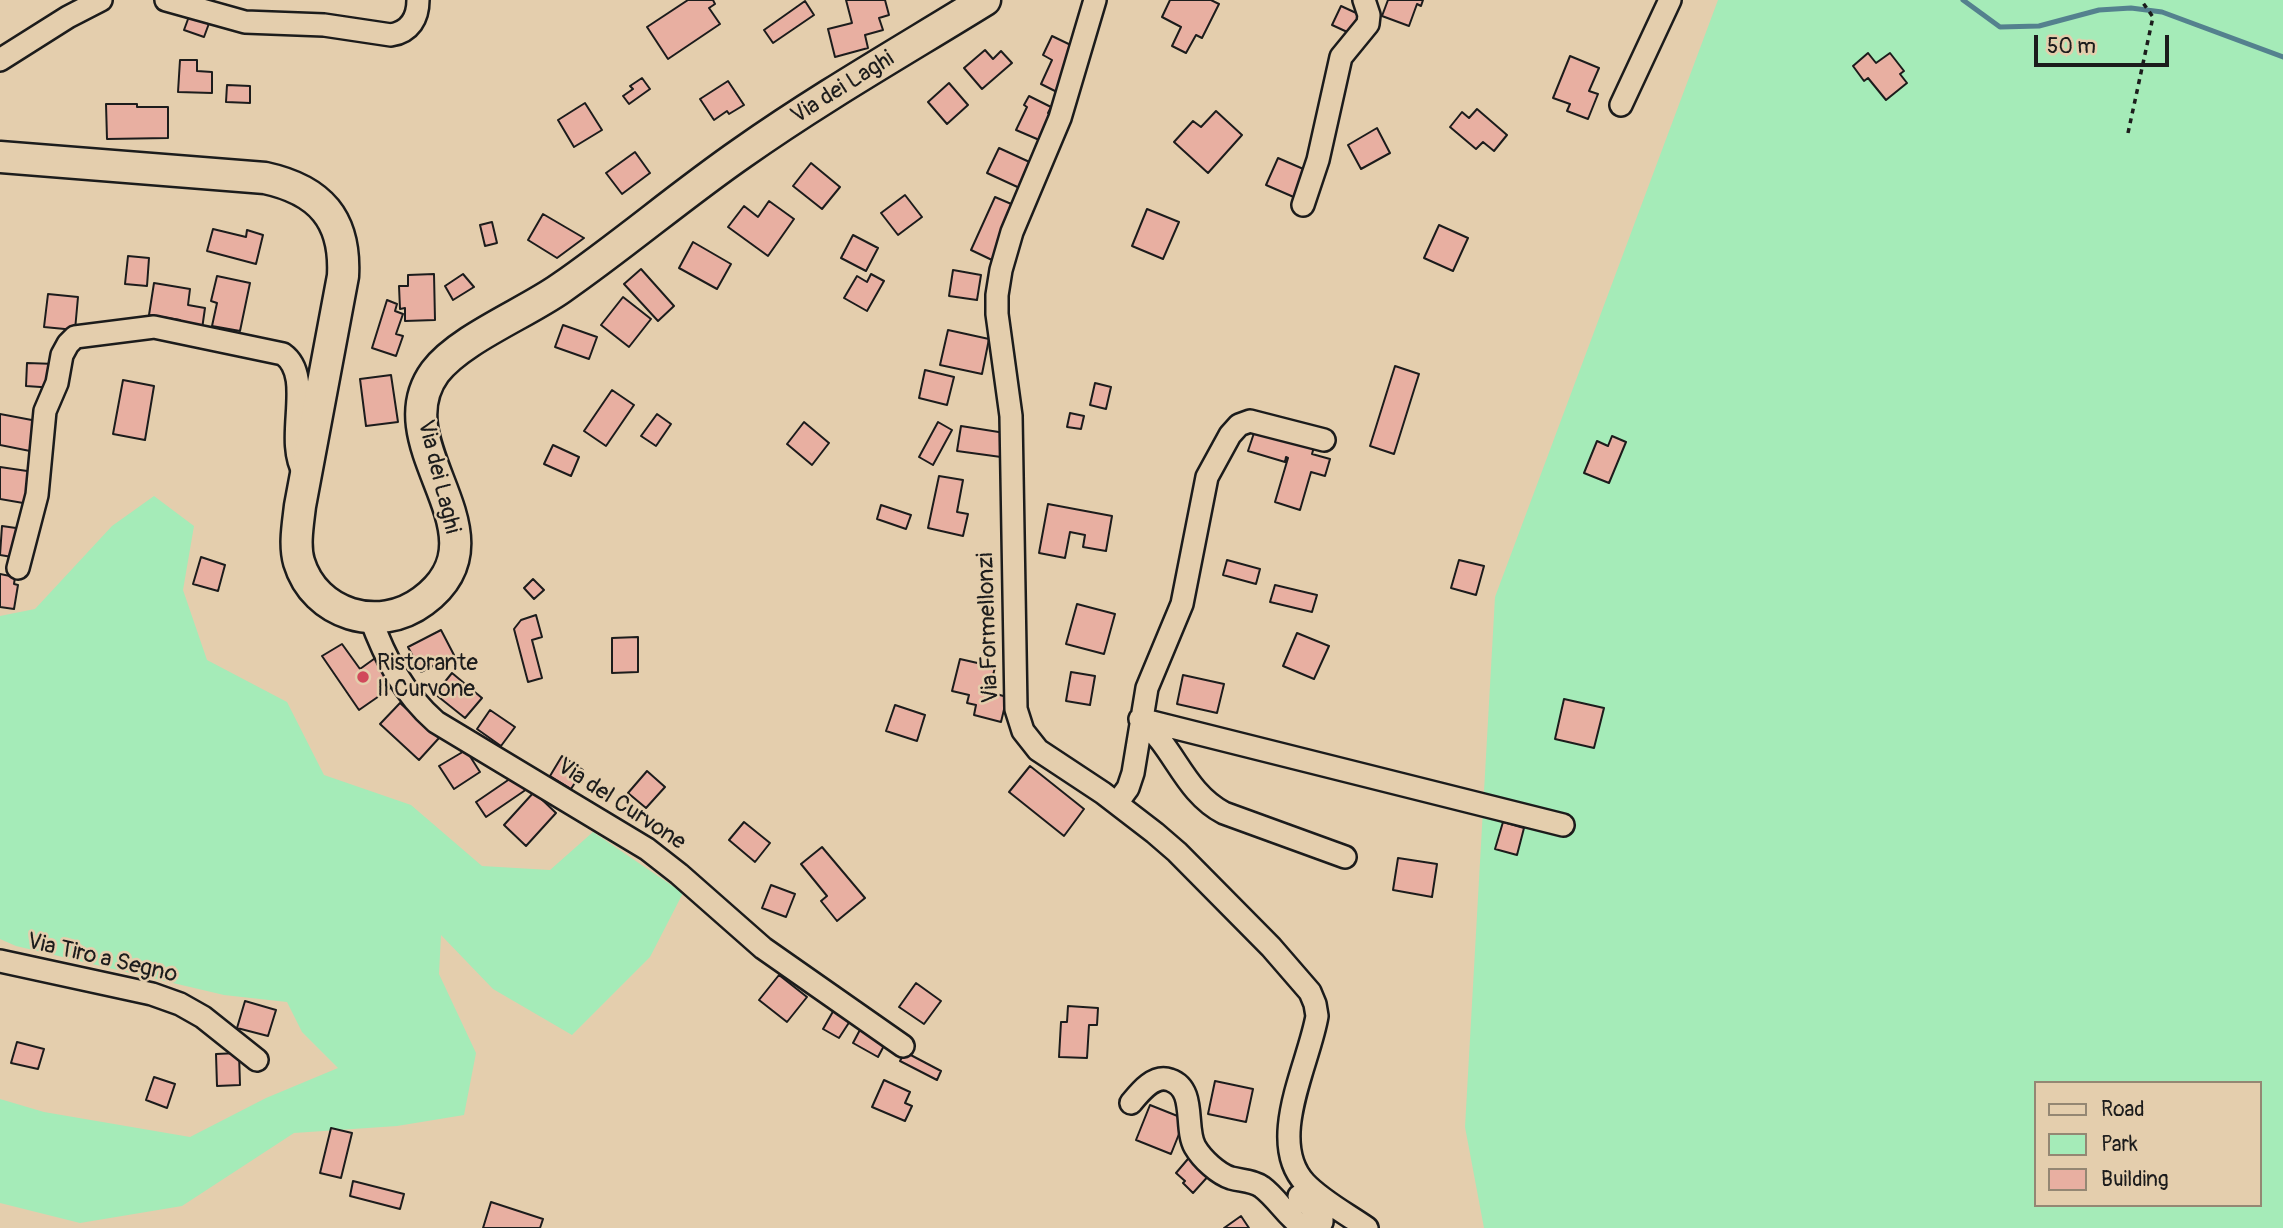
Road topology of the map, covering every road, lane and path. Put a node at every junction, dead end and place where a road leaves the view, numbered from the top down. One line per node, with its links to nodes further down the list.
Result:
1 (101, 0): 9 (street)
2 (166, 0): 3 (street)
3 (418, 0)
4 (985, 0): 17 (main road, Via dei Laghi)
5 (1095, 0): 19 (street, Via Formellonzi)
6 (1364, 0): 13 (street)
7 (1670, 0): 10 (street)
8 (2141, 0): 11 (path)
9 (0, 60)
10 (1621, 105)
11 (2128, 133)
12 (0, 157): 15 (main road, Via dei Laghi)
13 (1303, 205)
14 (1324, 440): 18 (street)
15 (306, 476): 16 (street); 17 (main road, Via dei Laghi)
16 (18, 568)
17 (370, 617): 23 (street, Via del Curvone)
18 (1140, 719): 19 (street); 20 (street); 21 (street)
19 (1117, 803): 26 (street, Via Formellonzi)
20 (1563, 825)
21 (1345, 857)
22 (0, 961): 24 (street, Via Tiro a Segno)
23 (903, 1046)
24 (257, 1060)
25 (1131, 1103): 27 (street)
26 (1292, 1105): 27 (street); 28 (street, Via Formellonzi)
27 (1317, 1227)
28 (1367, 1228)

